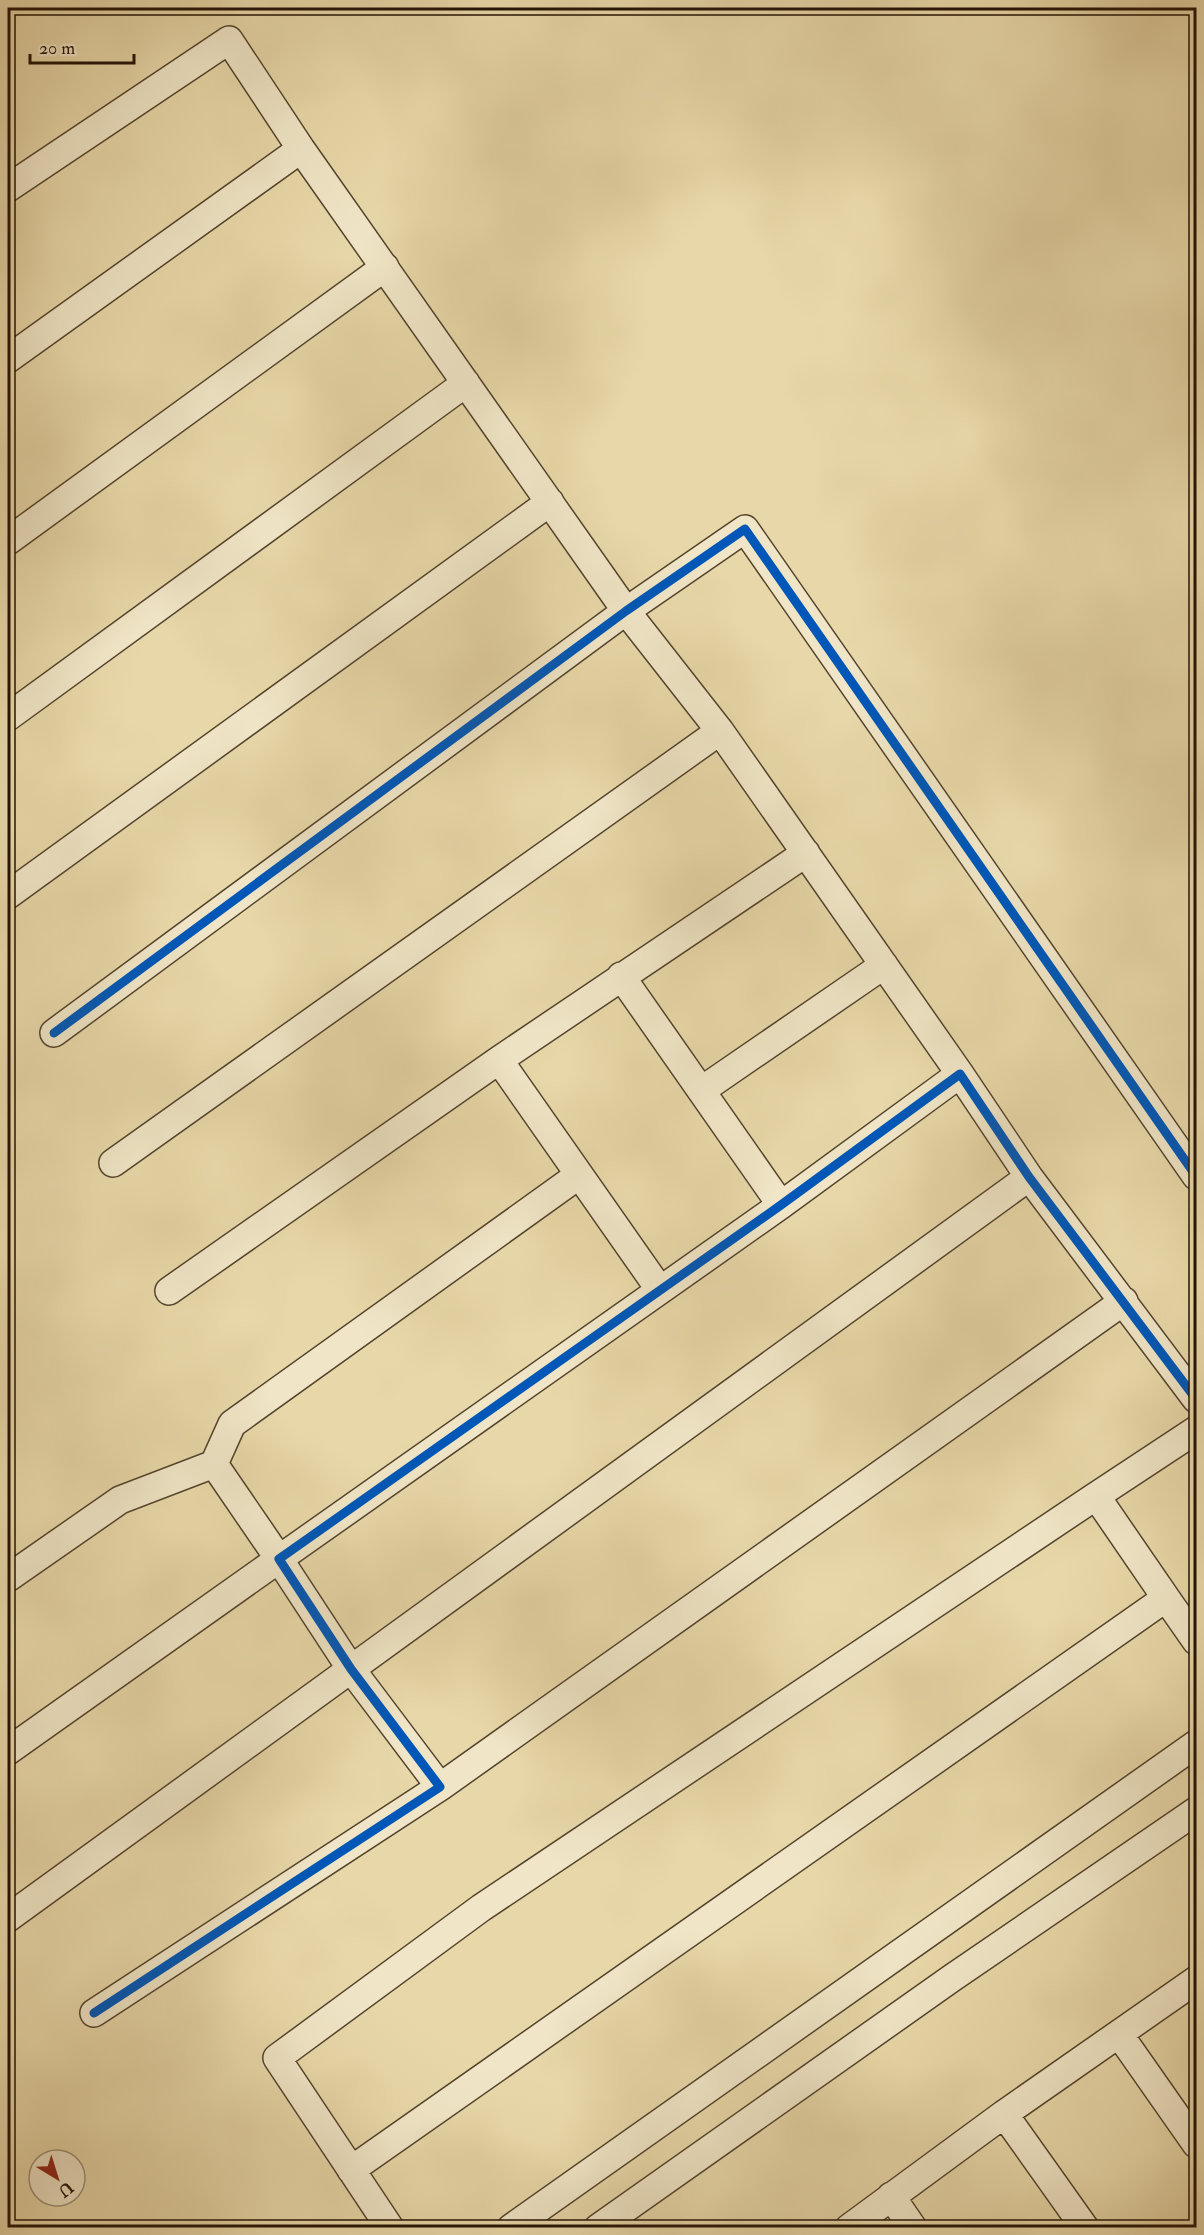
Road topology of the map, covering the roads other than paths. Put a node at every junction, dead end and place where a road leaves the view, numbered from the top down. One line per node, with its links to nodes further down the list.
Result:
1 (301, 149): 2 (street); 3 (street); 4 (street)
2 (8, 188)
3 (385, 267): 5 (street); 7 (street)
4 (8, 359)
5 (466, 383): 6 (street); 9 (street)
6 (550, 502): 8 (street); 12 (street)
7 (8, 542)
8 (626, 611): 10 (street); 15 (street); 21 (street)
9 (8, 717)
10 (720, 731): 11 (street); 19 (street)
11 (806, 853): 13 (street); 14 (street)
12 (8, 895)
13 (884, 965): 17 (street); 18 (street)
14 (621, 976): 16 (street); 18 (street)
15 (54, 1033)
16 (499, 1060): 20 (street); 25 (street)
17 (960, 1074): 22 (street); 23 (street)
18 (702, 1090): 23 (street)
19 (112, 1163)
20 (579, 1175): 24 (street); 29 (street)
21 (1197, 1176)
22 (1029, 1177): 26 (street); 35 (street)
23 (781, 1205): 24 (street)
24 (660, 1290): 31 (street)
25 (169, 1291)
26 (1124, 1301): 27 (street); 38 (street)
27 (1197, 1400)
28 (1197, 1430): 30 (street)
29 (214, 1464): 31 (street); 32 (street)
30 (1096, 1496): 33 (street); 46 (street)
31 (279, 1559): 35 (street); 37 (street)
32 (8, 1578)
33 (1166, 1598): 34 (street); 46 (street)
34 (1197, 1641)
35 (351, 1669): 38 (street); 40 (street)
36 (1197, 1744): 49 (street)
37 (8, 1751)
38 (440, 1787): 42 (street)
39 (1197, 1811): 50 (street)
40 (8, 1918)
41 (1197, 1980): 43 (street)
42 (94, 2013)
43 (1119, 2034): 44 (street); 45 (street)
44 (1004, 2114): 47 (street); 53 (street)
45 (1197, 2144)
46 (351, 2170): 48 (street)
47 (891, 2196): 51 (street); 52 (street)
48 (390, 2228)
49 (511, 2228)
50 (598, 2228)
51 (849, 2228)
52 (913, 2228)
53 (1084, 2228)

